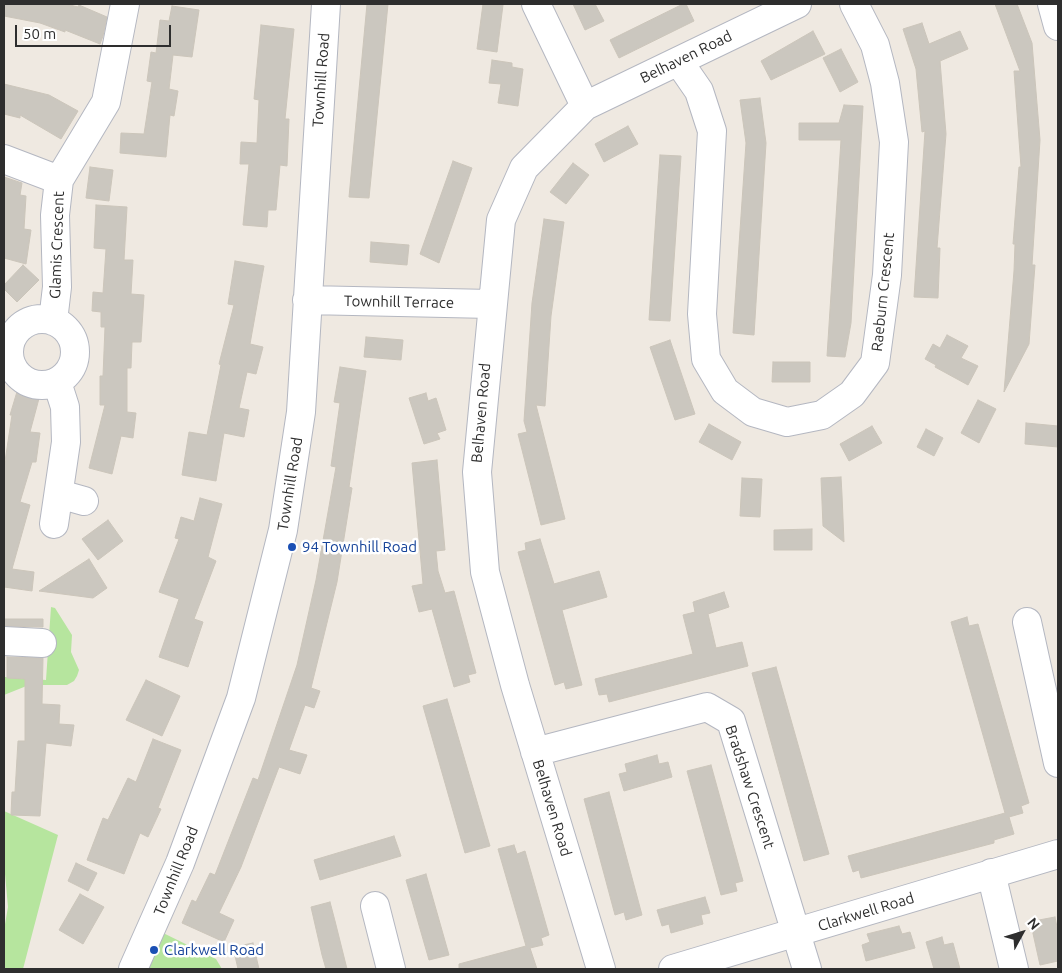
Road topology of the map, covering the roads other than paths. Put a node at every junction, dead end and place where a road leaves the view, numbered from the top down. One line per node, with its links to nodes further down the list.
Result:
1 (125, 4): 12 (street, Glamis Crescent)
2 (326, 4): 13 (street, Townhill Road)
3 (536, 4): 10 (street)
4 (797, 4): 7 (street, Belhaven Road)
5 (854, 4): 9 (street, Raeburn Crescent)
6 (1052, 4): 8 (street)
7 (755, 12): 9 (street, Belhaven Road)
8 (1058, 26)
9 (679, 62): 10 (street, Belhaven Road)
10 (585, 106): 14 (street, Belhaven Road)
11 (4, 159): 12 (street)
12 (59, 180): 15 (street, Glamis Crescent)
13 (307, 300): 14 (street, Townhill Terrace); 28 (street, Townhill Road)
14 (491, 304): 22 (street, Belhaven Road)
15 (54, 321): 16 (street, Glamis Crescent); 17 (street)
16 (7, 346): 17 (street, Glamis Crescent)
17 (57, 382): 18 (street)
18 (54, 524)
19 (1028, 622): 23 (street)
20 (4, 642): 21 (street)
21 (42, 643)
22 (535, 752): 27 (street, Bradshaw Crescent); 30 (street, Belhaven Road)
23 (1058, 763)
24 (1058, 854): 25 (street, Clarkwell Road)
25 (991, 873): 27 (street, Clarkwell Road); 33 (street)
26 (376, 906): 29 (street)
27 (796, 933): 31 (street, Clarkwell Road); 32 (street, Bradshaw Crescent)
28 (133, 969)
29 (391, 969)
30 (601, 969)
31 (673, 969)
32 (807, 969)
33 (1014, 969)

